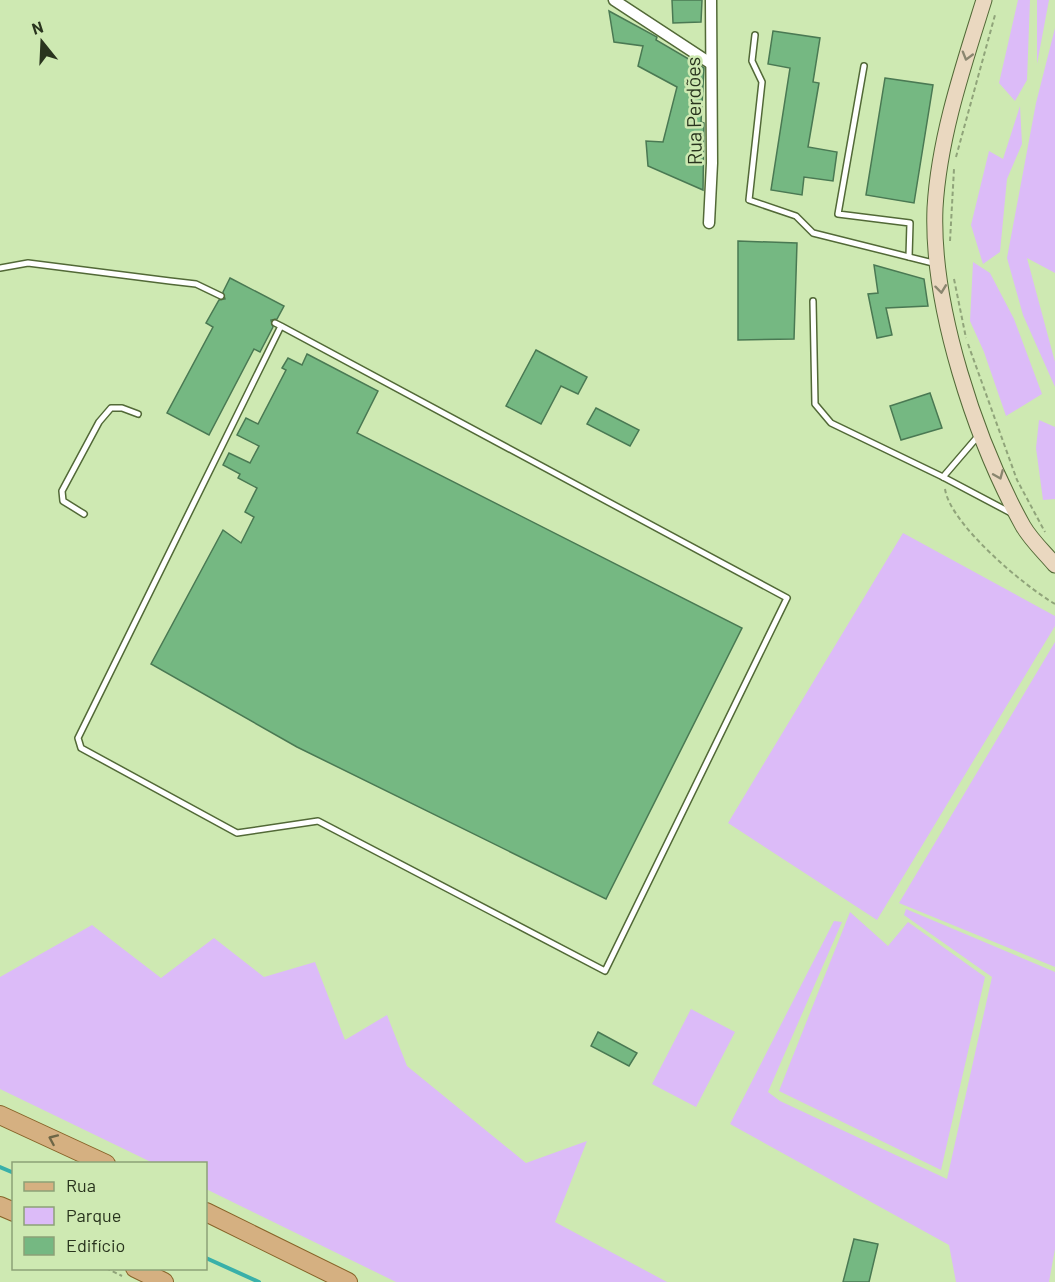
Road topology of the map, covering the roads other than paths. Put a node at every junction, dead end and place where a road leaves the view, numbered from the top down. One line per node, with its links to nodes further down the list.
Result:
1 (614, 0): 5 (street)
2 (711, 0): 5 (street, Rua Perdões)
3 (990, 3): 9 (main road, one-way to 9)
4 (755, 34): 8 (lane)
5 (710, 63): 7 (street, Rua Perdões)
6 (864, 66): 8 (lane)
7 (709, 223)
8 (909, 257): 9 (lane)
9 (938, 265): 15 (main road, one-way to 15)
10 (0, 268): 11 (lane)
11 (221, 296)
12 (813, 301): 16 (lane)
13 (278, 325): 13 (lane)
14 (138, 414): 17 (lane)
15 (982, 432): 16 (lane); 18 (main road, one-way to 18)
16 (943, 477): 18 (lane)
17 (84, 514)
18 (1019, 518): 19 (main road)
19 (1055, 565)
20 (0, 1115): 21 (main road, one-way to 20)
21 (102, 1162)
22 (207, 1212): 23 (main road)
23 (256, 1236): 26 (main road); 27 (main road)
24 (137, 1270): 25 (main road)
25 (164, 1282)
26 (332, 1282)
27 (348, 1282)

